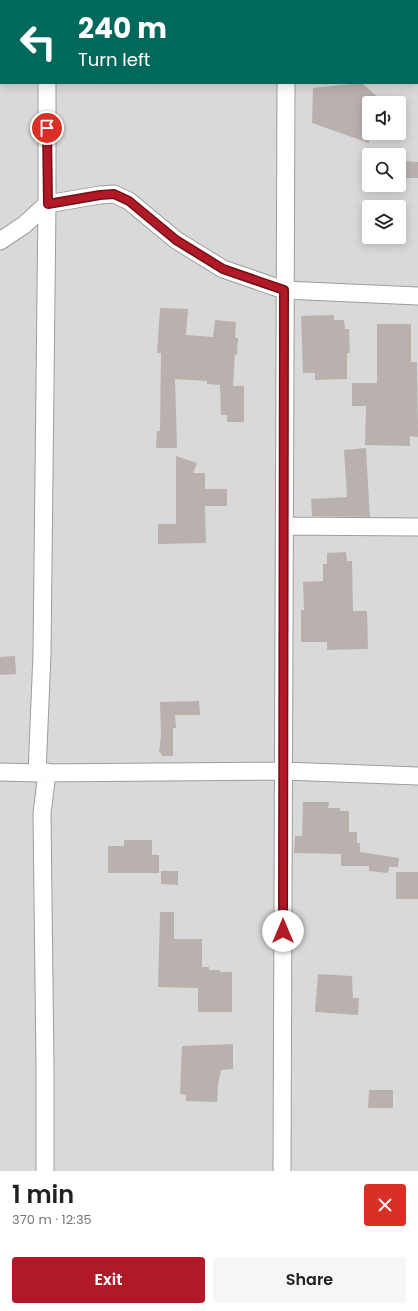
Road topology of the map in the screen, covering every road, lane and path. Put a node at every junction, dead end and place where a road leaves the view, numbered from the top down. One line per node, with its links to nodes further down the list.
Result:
1 (47, 84): 3 (street)
2 (286, 84): 5 (street)
3 (48, 204): 4 (street); 5 (street); 11 (street)
4 (0, 241)
5 (284, 290): 6 (street); 7 (street)
6 (418, 296)
7 (285, 526): 8 (street); 9 (street)
8 (418, 528)
9 (284, 771): 11 (street); 12 (street); 14 (street)
10 (0, 772): 11 (street)
11 (42, 772): 13 (street)
12 (418, 776)
13 (45, 1171)
14 (282, 1171)

